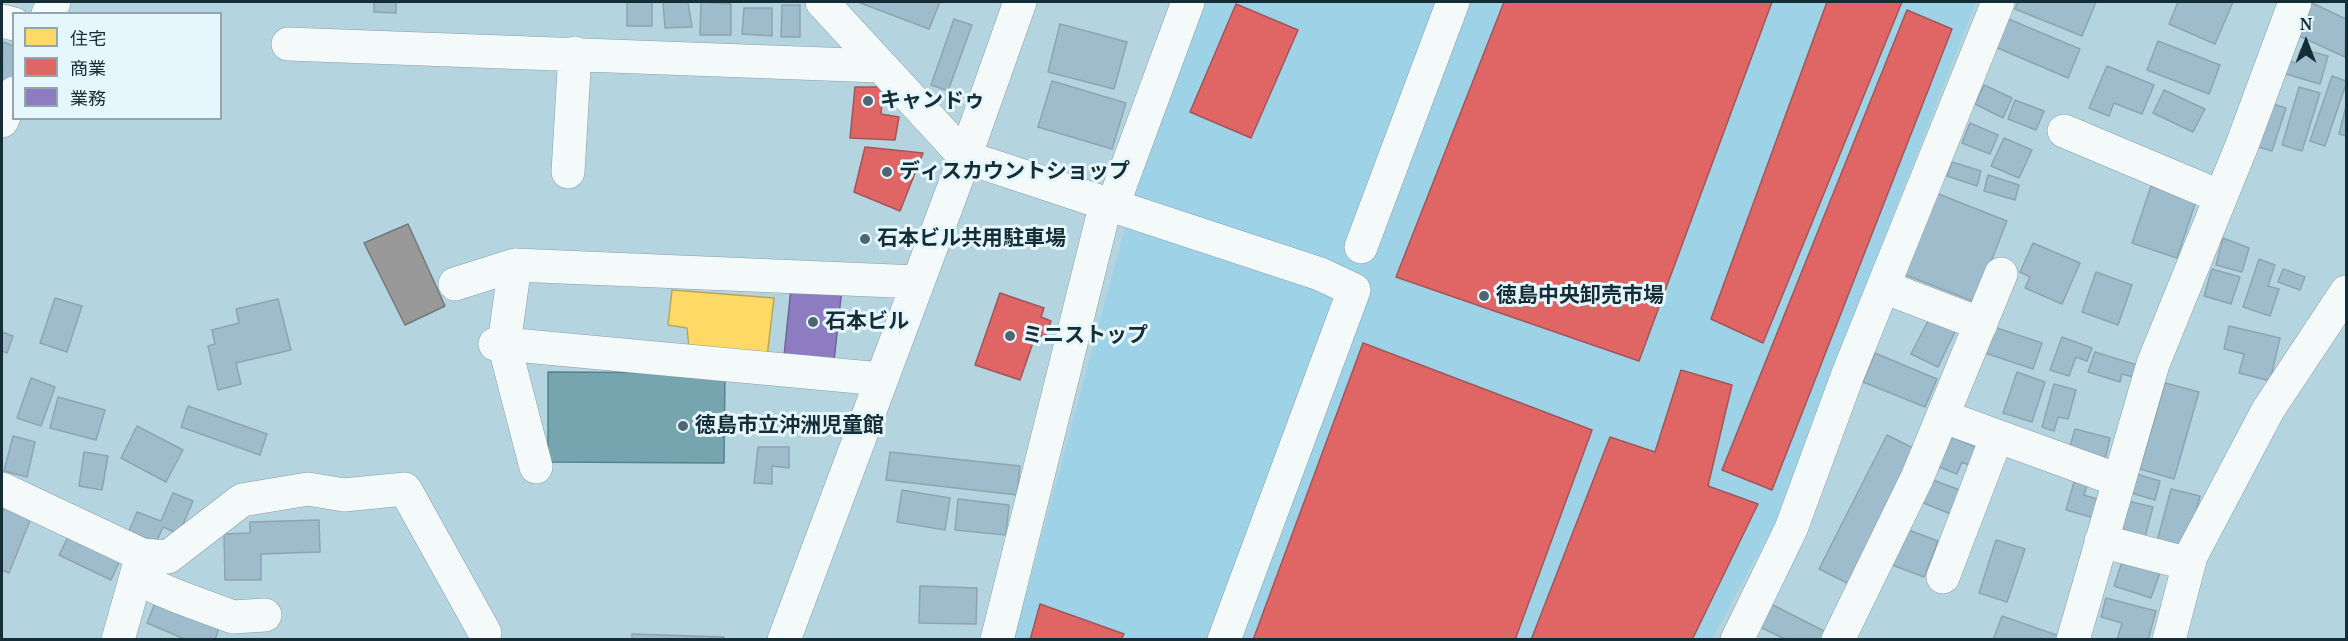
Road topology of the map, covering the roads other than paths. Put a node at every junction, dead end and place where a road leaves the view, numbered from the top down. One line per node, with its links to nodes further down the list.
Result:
1 (822, 2): 9 (street)
2 (1188, 2): 16 (street)
3 (1453, 2): 17 (street)
4 (1998, 2): 22 (street)
5 (2295, 2): 15 (street)
6 (1009, 5): 13 (street)
7 (288, 44): 8 (street)
8 (575, 53): 9 (street); 14 (street)
9 (879, 66): 13 (street)
10 (12, 98): 11 (street)
11 (2, 121)
12 (2064, 131): 15 (street)
13 (965, 157): 16 (street); 20 (street)
14 (568, 172)
15 (2221, 197): 30 (street)
16 (1109, 204): 40 (street); 41 (street)
17 (1361, 247)
18 (515, 265): 20 (street); 21 (street); 25 (street)
19 (2001, 274): 24 (street)
20 (918, 282): 26 (street)
21 (455, 284)
22 (1884, 287): 24 (street); 42 (street)
23 (2346, 292): 33 (street)
24 (1982, 324): 43 (street)
25 (500, 344): 26 (street); 29 (street)
26 (881, 379): 39 (street)
27 (1961, 423): 28 (street)
28 (1997, 436): 30 (street); 35 (street)
29 (536, 466)
30 (2118, 480): 32 (street)
31 (2, 489): 34 (street)
32 (2101, 541): 33 (street); 44 (street)
33 (2189, 564): 45 (street)
34 (139, 567): 36 (street); 37 (street); 38 (street)
35 (1943, 577)
36 (265, 615)
37 (485, 633)
38 (118, 639)
39 (784, 639)
40 (997, 639)
41 (1224, 639)
42 (1737, 639)
43 (1838, 639)
44 (2073, 639)
45 (2169, 639)

